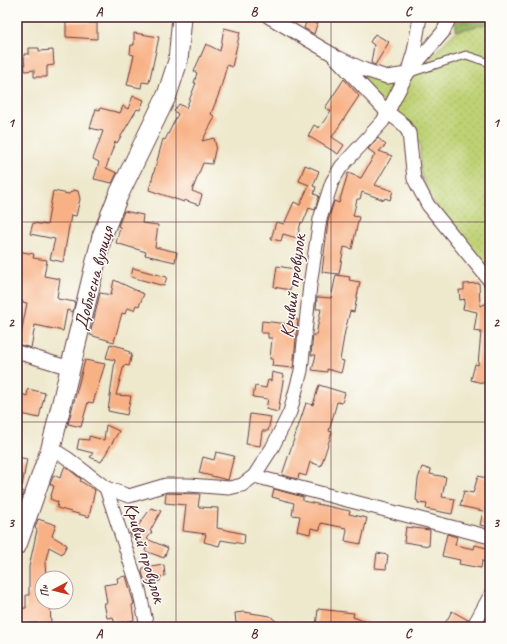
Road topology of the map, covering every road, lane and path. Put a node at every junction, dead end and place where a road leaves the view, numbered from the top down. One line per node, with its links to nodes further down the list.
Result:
1 (182, 17): 11 (street, Доблесна вулиця)
2 (269, 17): 5 (street)
3 (420, 17): 7 (street)
4 (450, 17): 7 (street)
5 (332, 54): 7 (street); 8 (street)
6 (490, 63): 7 (lane)
7 (406, 74): 8 (street, Кривий провулок)
8 (387, 112): 9 (street); 13 (street, Кривий провулок)
9 (490, 281)
10 (17, 352): 11 (street)
11 (70, 368): 12 (street, Доблесна вулиця)
12 (51, 448): 14 (street, Кривий провулок); 16 (street, Доблесна вулиця)
13 (254, 476): 14 (street, Кривий провулок); 15 (street)
14 (106, 488): 18 (street, Кривий провулок)
15 (490, 537)
16 (17, 545)
17 (490, 596): 19 (street)
18 (147, 627)
19 (473, 627)

